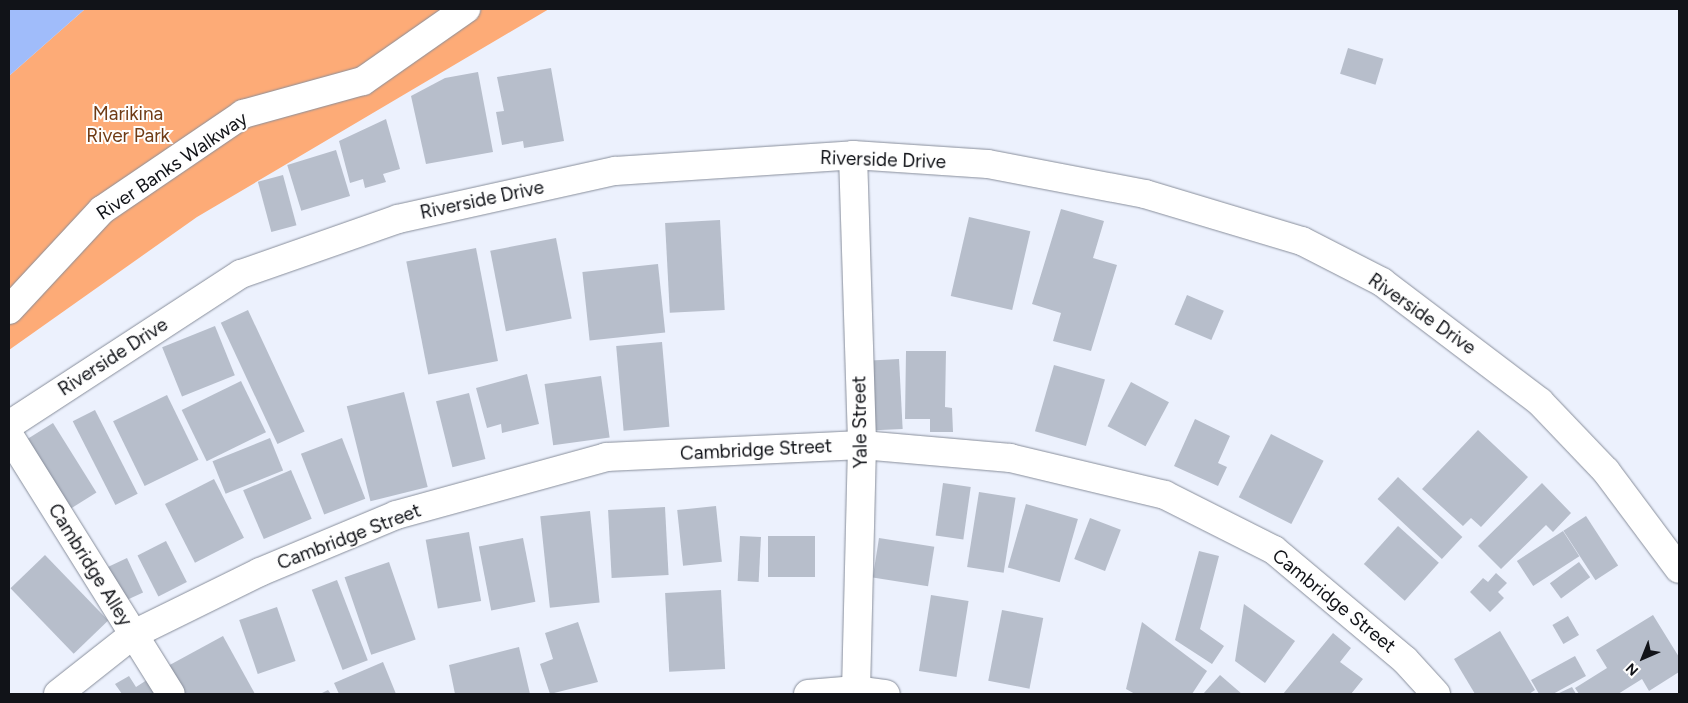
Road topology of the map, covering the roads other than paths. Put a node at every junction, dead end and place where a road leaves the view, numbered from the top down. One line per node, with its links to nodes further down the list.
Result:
1 (466, 9): 3 (street, River Banks Walkway)
2 (853, 155): 4 (street, Riverside Drive); 6 (street, Yale Street); 7 (street, Riverside Drive)
3 (9, 310)
4 (9, 425)
5 (9, 436): 8 (street, Cambridge Alley)
6 (862, 445): 8 (street, Cambridge Street); 9 (street, Yale Street); 14 (street, Cambridge Street)
7 (1679, 569)
8 (134, 634): 10 (street, Cambridge Street); 11 (street, Cambridge Alley)
9 (856, 690): 12 (street); 13 (street)
10 (58, 694)
11 (171, 694)
12 (808, 694)
13 (886, 694)
14 (1436, 694)

